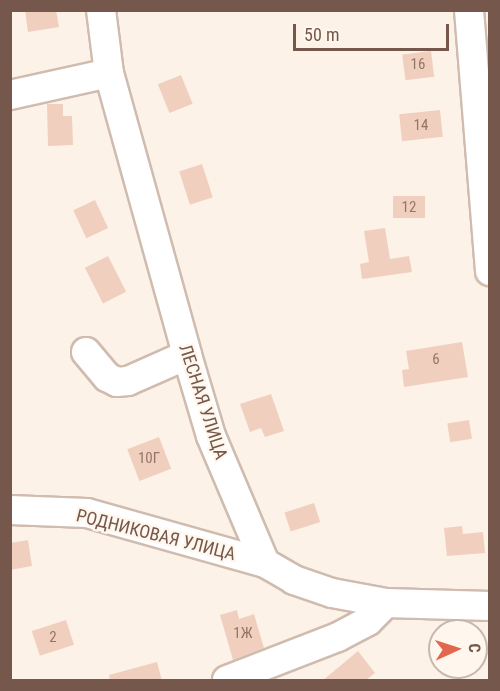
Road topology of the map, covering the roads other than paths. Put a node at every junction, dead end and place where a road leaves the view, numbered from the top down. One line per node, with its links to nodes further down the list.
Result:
1 (101, 10): 3 (street, ЛЕСНАЯ УЛИЦА)
2 (469, 10): 4 (street)
3 (110, 73): 5 (street); 8 (street, ЛЕСНАЯ УЛИЦА)
4 (483, 88): 6 (street)
5 (10, 95)
6 (489, 271)
7 (86, 352): 8 (street)
8 (187, 355): 10 (street, ЛЕСНАЯ УЛИЦА)
9 (10, 510): 10 (street, РОДНИКОВАЯ УЛИЦА)
10 (265, 563): 11 (street)
11 (386, 603): 12 (street); 13 (street)
12 (489, 606)
13 (227, 681)

